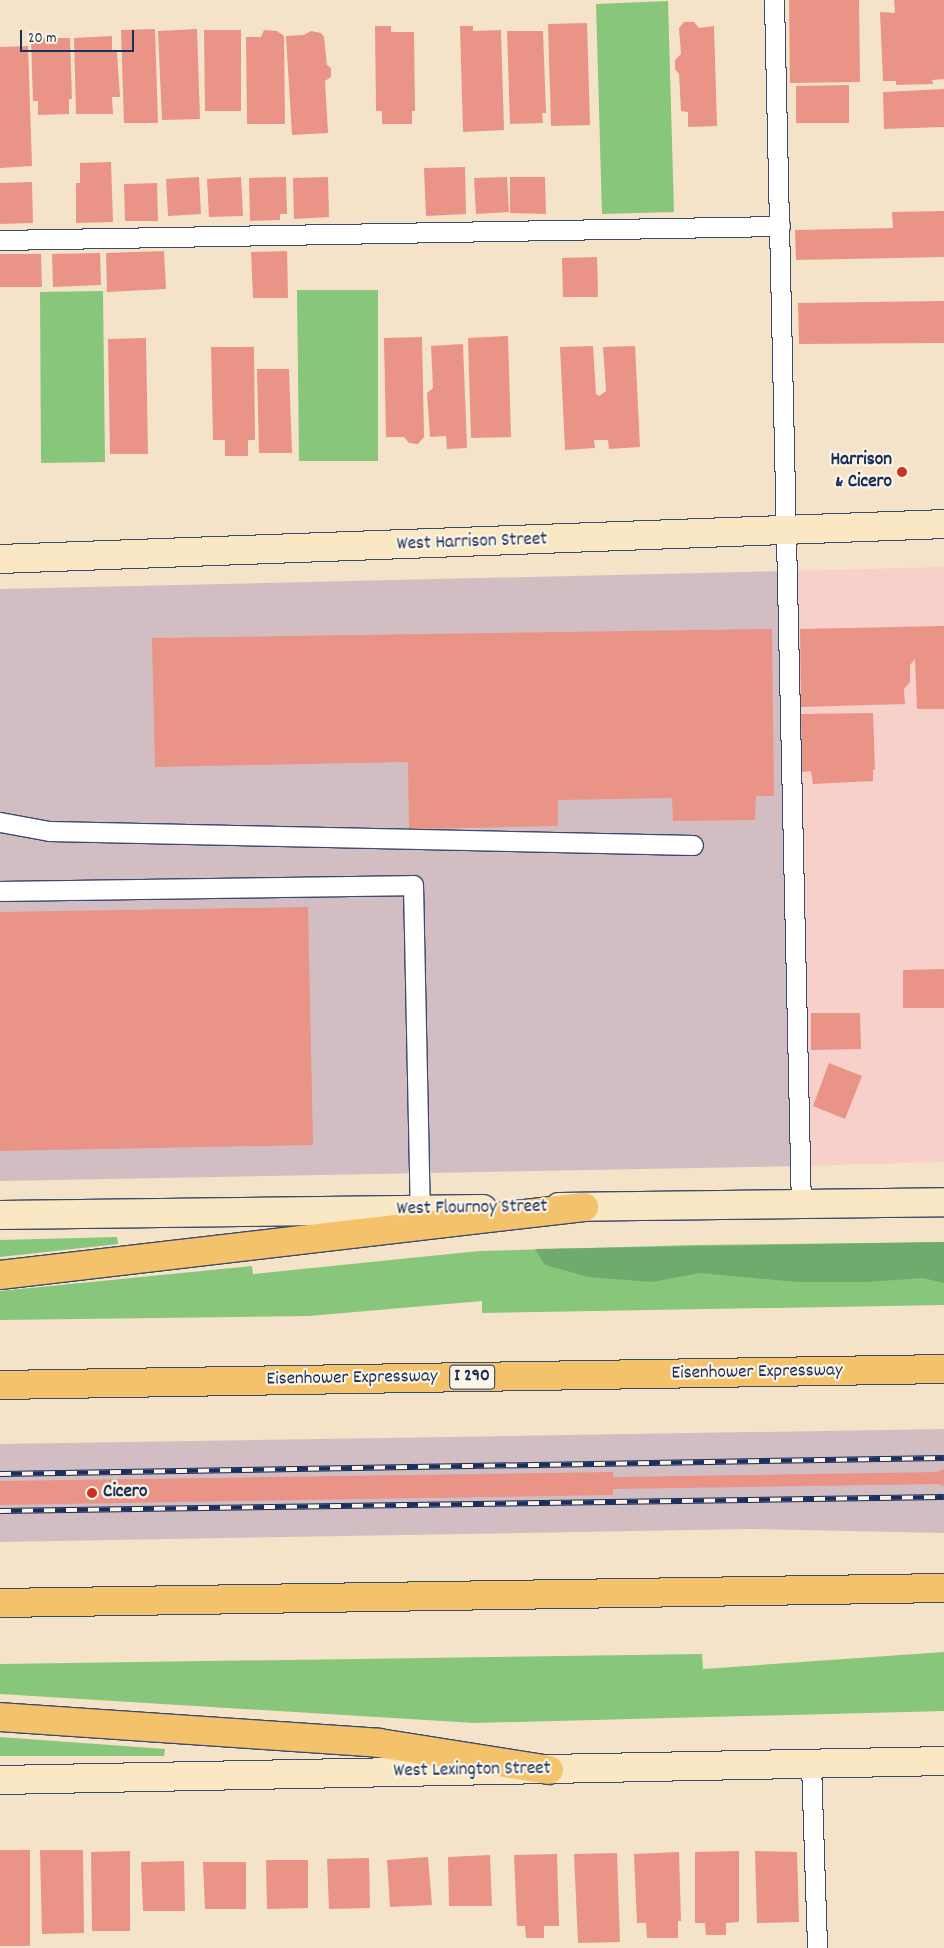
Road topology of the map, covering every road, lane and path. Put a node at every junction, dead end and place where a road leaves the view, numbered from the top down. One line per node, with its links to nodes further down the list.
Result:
1 (774, 0): 2 (lane)
2 (780, 226): 3 (lane); 5 (lane)
3 (0, 240)
4 (944, 524): 5 (street, West Harrison Street)
5 (787, 532): 6 (street, West Harrison Street); 11 (lane)
6 (0, 559)
7 (0, 822): 8 (lane)
8 (693, 845)
9 (0, 891): 13 (lane)
10 (944, 1202): 11 (street, West Flournoy Street)
11 (801, 1205): 12 (street, West Flournoy Street)
12 (584, 1207): 13 (street, West Flournoy Street); 15 (highway)
13 (420, 1210): 14 (street, West Flournoy Street)
14 (0, 1215)
15 (0, 1275)
16 (944, 1369): 17 (highway, Eisenhower Expressway / I 290)
17 (0, 1385)
18 (944, 1588): 19 (highway)
19 (0, 1603)
20 (0, 1717): 23 (highway)
21 (944, 1761): 22 (street, West Lexington Street)
22 (811, 1764): 23 (street, West Lexington Street); 25 (lane)
23 (549, 1770): 24 (street, West Lexington Street)
24 (0, 1780)
25 (817, 1948)

